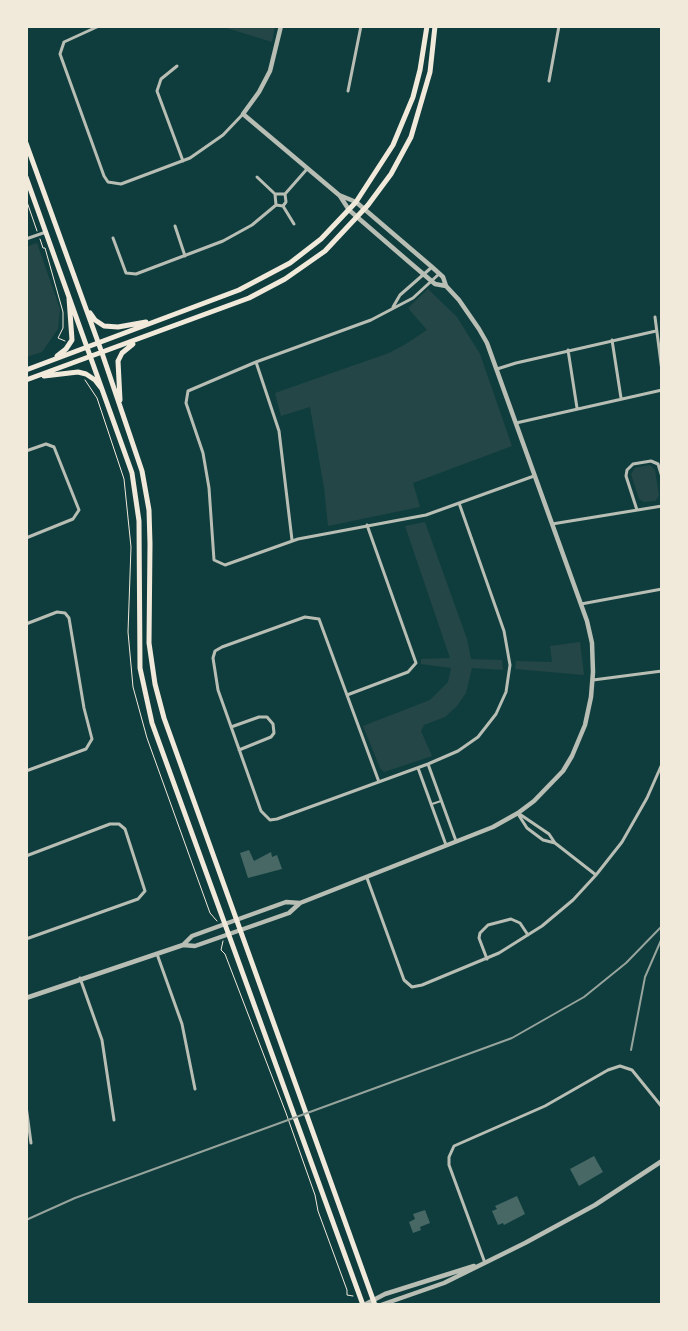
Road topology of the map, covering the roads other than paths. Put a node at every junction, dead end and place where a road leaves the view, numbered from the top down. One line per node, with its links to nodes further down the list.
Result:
1 (99, 26): 12 (street)
2 (282, 26): 10 (street)
3 (361, 26): 9 (street)
4 (427, 26): 19 (main road)
5 (435, 26): 23 (main road)
6 (559, 26): 8 (street)
7 (177, 66): 12 (street)
8 (549, 81)
9 (348, 91)
10 (243, 114): 12 (street); 13 (street)
11 (26, 143): 37 (main road)
12 (183, 161)
13 (308, 168): 17 (street); 18 (street)
14 (26, 177): 27 (main road)
15 (257, 177): 16 (street)
16 (275, 194): 17 (street); 20 (street)
17 (285, 194): 21 (street)
18 (339, 195): 19 (street); 22 (street)
19 (356, 202): 22 (main road); 23 (street)
20 (276, 205): 21 (street); 30 (street)
21 (283, 206): 25 (street)
22 (349, 210): 24 (street); 40 (main road)
23 (365, 210): 24 (main road); 31 (street)
24 (358, 218): 33 (street); 42 (main road)
25 (294, 224)
26 (175, 226): 30 (street)
27 (46, 232): 29 (street); 36 (main road)
28 (113, 238): 30 (street)
29 (26, 239)
30 (185, 256)
31 (432, 267): 32 (street); 33 (street)
32 (439, 274): 34 (street); 35 (street)
33 (424, 275): 34 (street); 38 (street)
34 (432, 281): 35 (street); 38 (street)
35 (446, 286): 52 (street)
36 (67, 288): 45 (main road); 50 (main road)
37 (86, 307): 40 (main road); 44 (main road)
38 (393, 307): 49 (street)
39 (654, 317): 41 (street)
40 (161, 320): 44 (main road)
41 (656, 331): 43 (street); 53 (street)
42 (139, 340): 47 (main road); 59 (main road)
43 (612, 340): 46 (street); 58 (street)
44 (99, 343): 45 (main road); 47 (main road)
45 (88, 347): 48 (main road); 50 (main road)
46 (568, 350): 52 (street); 60 (street)
47 (102, 353): 48 (main road); 59 (main road)
48 (92, 357): 54 (main road); 57 (main road)
49 (256, 362): 71 (street); 71 (street)
50 (44, 363): 51 (main road)
51 (26, 370)
52 (496, 370): 61 (street)
53 (662, 371)
54 (34, 378): 55 (main road); 57 (main road)
55 (26, 380)
56 (662, 390): 58 (street)
57 (105, 394): 96 (main road)
58 (621, 398): 60 (street)
59 (120, 406): 95 (main road)
60 (577, 408): 61 (street)
61 (516, 423): 63 (street)
62 (26, 451): 70 (street)
63 (534, 476): 65 (street); 68 (street)
64 (662, 477): 67 (street)
65 (459, 503): 69 (street); 80 (street)
66 (662, 506): 67 (street)
67 (637, 510): 68 (street)
68 (552, 524): 73 (street)
69 (367, 525): 71 (street); 77 (street)
70 (26, 538)
71 (292, 540)
72 (662, 589): 73 (street)
73 (581, 604): 76 (street)
74 (26, 624): 83 (street)
75 (662, 671): 76 (street)
76 (593, 680): 87 (street)
77 (347, 695): 78 (street); 84 (street)
78 (231, 727): 79 (street); 79 (street)
79 (239, 750): 84 (street)
80 (428, 764): 82 (street); 85 (street)
81 (662, 764): 92 (street)
82 (418, 768): 84 (street); 86 (street)
83 (26, 771)
84 (379, 782)
85 (441, 801): 86 (lane); 88 (street)
86 (432, 805): 90 (street)
87 (518, 813): 88 (street); 89 (street); 89 (street)
88 (456, 842): 90 (street)
89 (555, 843): 92 (street)
90 (446, 845): 93 (street)
91 (26, 856): 100 (street)
92 (596, 875): 99 (street)
93 (368, 878): 94 (street); 103 (street)
94 (300, 903): 95 (street); 97 (street)
95 (236, 920): 96 (street); 97 (main road)
96 (224, 924): 98 (main road); 101 (street)
97 (240, 930): 98 (street); 113 (main road)
98 (228, 934): 101 (street); 114 (main road)
99 (528, 935): 103 (street); 103 (street)
100 (26, 939)
101 (183, 945): 102 (street)
102 (157, 953): 104 (street); 106 (street)
103 (486, 959)
104 (80, 978): 105 (street); 109 (street)
105 (26, 998)
106 (195, 1089)
107 (26, 1106): 110 (street)
108 (662, 1107): 112 (street)
109 (114, 1120)
110 (31, 1143)
111 (662, 1161): 112 (street)
112 (485, 1262): 113 (street); 116 (street)
113 (373, 1299): 114 (street); 115 (main road)
114 (364, 1305)
115 (375, 1305)
116 (381, 1305)

